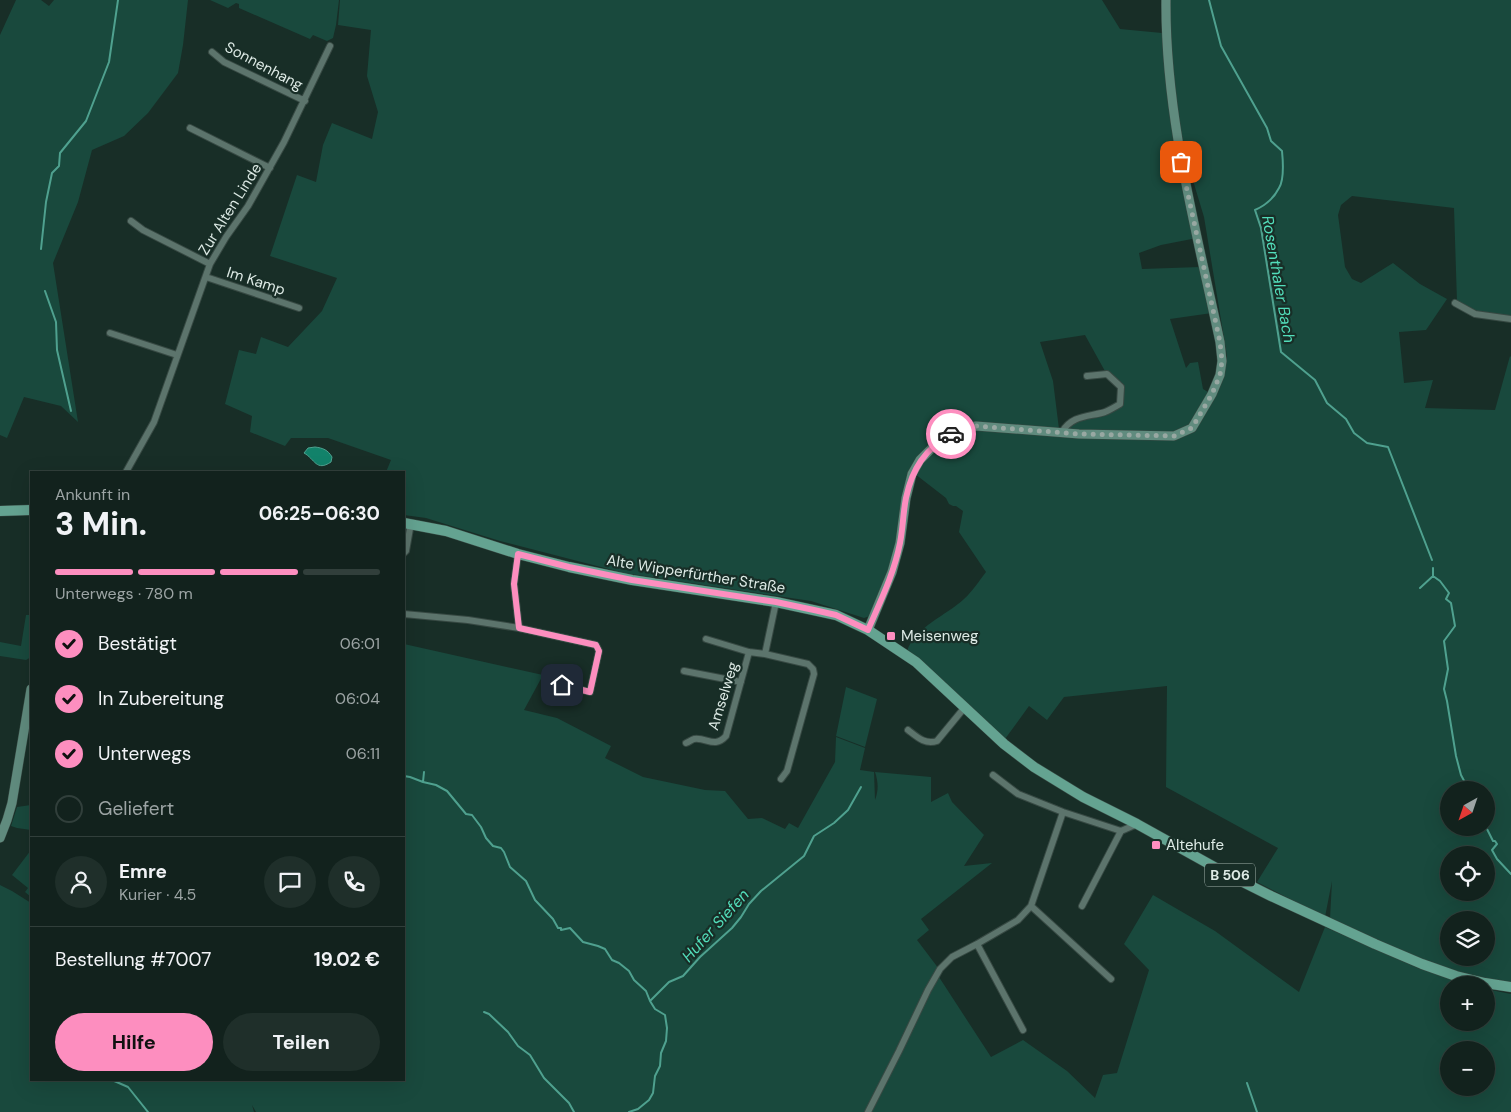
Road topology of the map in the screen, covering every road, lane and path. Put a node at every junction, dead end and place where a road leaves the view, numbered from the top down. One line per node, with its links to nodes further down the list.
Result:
1 (1166, 0): 16 (street)
2 (330, 46): 4 (street, Zur Alten Linde)
3 (212, 52): 4 (street, Sonnenhang)
4 (305, 101): 6 (street, Zur Alten Linde)
5 (190, 128): 6 (street)
6 (270, 168): 8 (street, Zur Alten Linde)
7 (131, 221): 8 (street)
8 (210, 264): 9 (street, Zur Alten Linde)
9 (206, 277): 11 (street, Im Kamp); 14 (street, Zur Alten Linde)
10 (1455, 303): 12 (street)
11 (299, 308)
12 (1511, 319)
13 (110, 333): 14 (street)
14 (177, 355): 17 (street, Zur Alten Linde)
15 (1087, 376): 16 (street)
16 (1062, 432): 26 (street)
17 (127, 471)
18 (30, 510): 19 (main road)
19 (0, 512)
20 (407, 523): 21 (street); 22 (main road, Alte Wipperfürther Straße / B 506)
21 (405, 552)
22 (518, 554): 23 (main road, Alte Wipperfürther Straße / B 506); 25 (street)
23 (776, 602): 26 (main road, Alte Wipperfürther Straße / B 506); 29 (street)
24 (405, 614): 25 (street)
25 (519, 628): 31 (street)
26 (868, 630): 34 (main road, Alte Wipperfürther Straße / B 506)
27 (706, 639): 28 (street, Amselweg)
28 (749, 652): 29 (street, Amselweg); 32 (street, Amselweg)
29 (765, 654): 38 (street)
30 (684, 670): 32 (street)
31 (548, 681)
32 (740, 682): 36 (street, Amselweg)
33 (30, 695): 42 (street)
34 (965, 707): 35 (street); 40 (main road, Alte Wipperfürther Straße / B 506)
35 (908, 730)
36 (686, 743)
37 (992, 775): 39 (street)
38 (781, 779)
39 (1063, 812): 41 (street); 43 (street)
40 (1137, 824): 41 (street); 47 (main road, Alte Wipperfürther Straße / B 506)
41 (1121, 831): 44 (street)
42 (0, 838)
43 (1030, 906): 45 (street); 46 (street)
44 (1082, 906)
45 (977, 944): 48 (street); 49 (street)
46 (1111, 979)
47 (1511, 987)
48 (1024, 1030)
49 (868, 1112)

